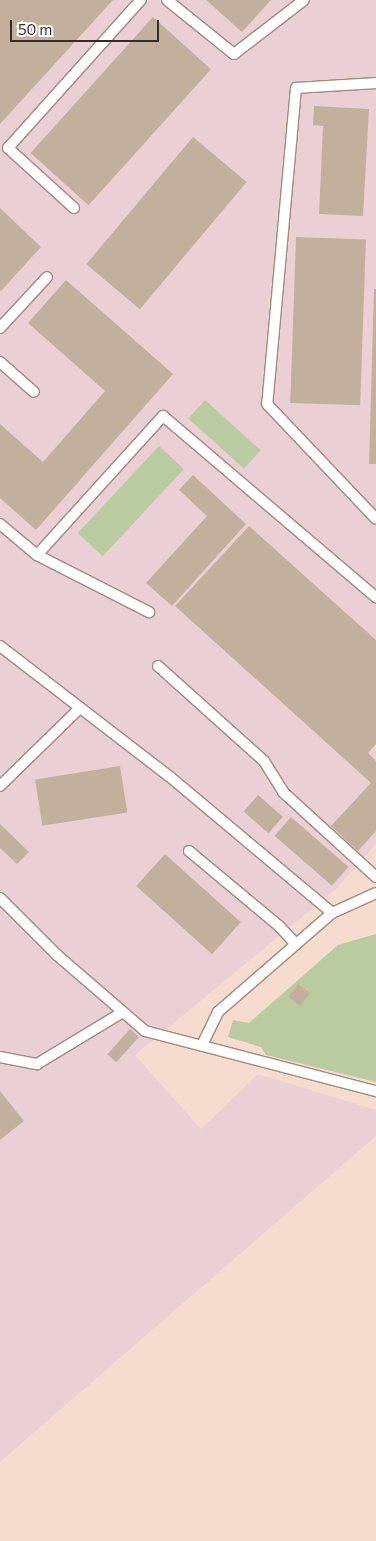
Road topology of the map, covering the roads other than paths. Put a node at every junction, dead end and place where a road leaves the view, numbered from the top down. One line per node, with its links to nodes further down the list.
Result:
1 (141, 0): 5 (lane)
2 (167, 0): 3 (lane)
3 (304, 0)
4 (376, 83): 10 (lane)
5 (74, 208)
6 (47, 277): 7 (lane)
7 (0, 328)
8 (0, 362): 9 (lane)
9 (34, 392)
10 (376, 519)
11 (0, 524): 12 (lane)
12 (37, 555): 13 (lane); 14 (lane)
13 (376, 597)
14 (149, 612)
15 (0, 646): 17 (lane)
16 (158, 666): 20 (lane)
17 (80, 708): 18 (lane); 23 (lane)
18 (0, 786)
19 (189, 851): 24 (lane)
20 (376, 878)
21 (376, 893): 23 (lane)
22 (0, 898): 25 (lane)
23 (332, 913): 24 (lane)
24 (296, 944): 26 (lane)
25 (123, 1012): 26 (lane); 27 (lane)
26 (202, 1045): 28 (lane)
27 (0, 1057)
28 (376, 1091)

